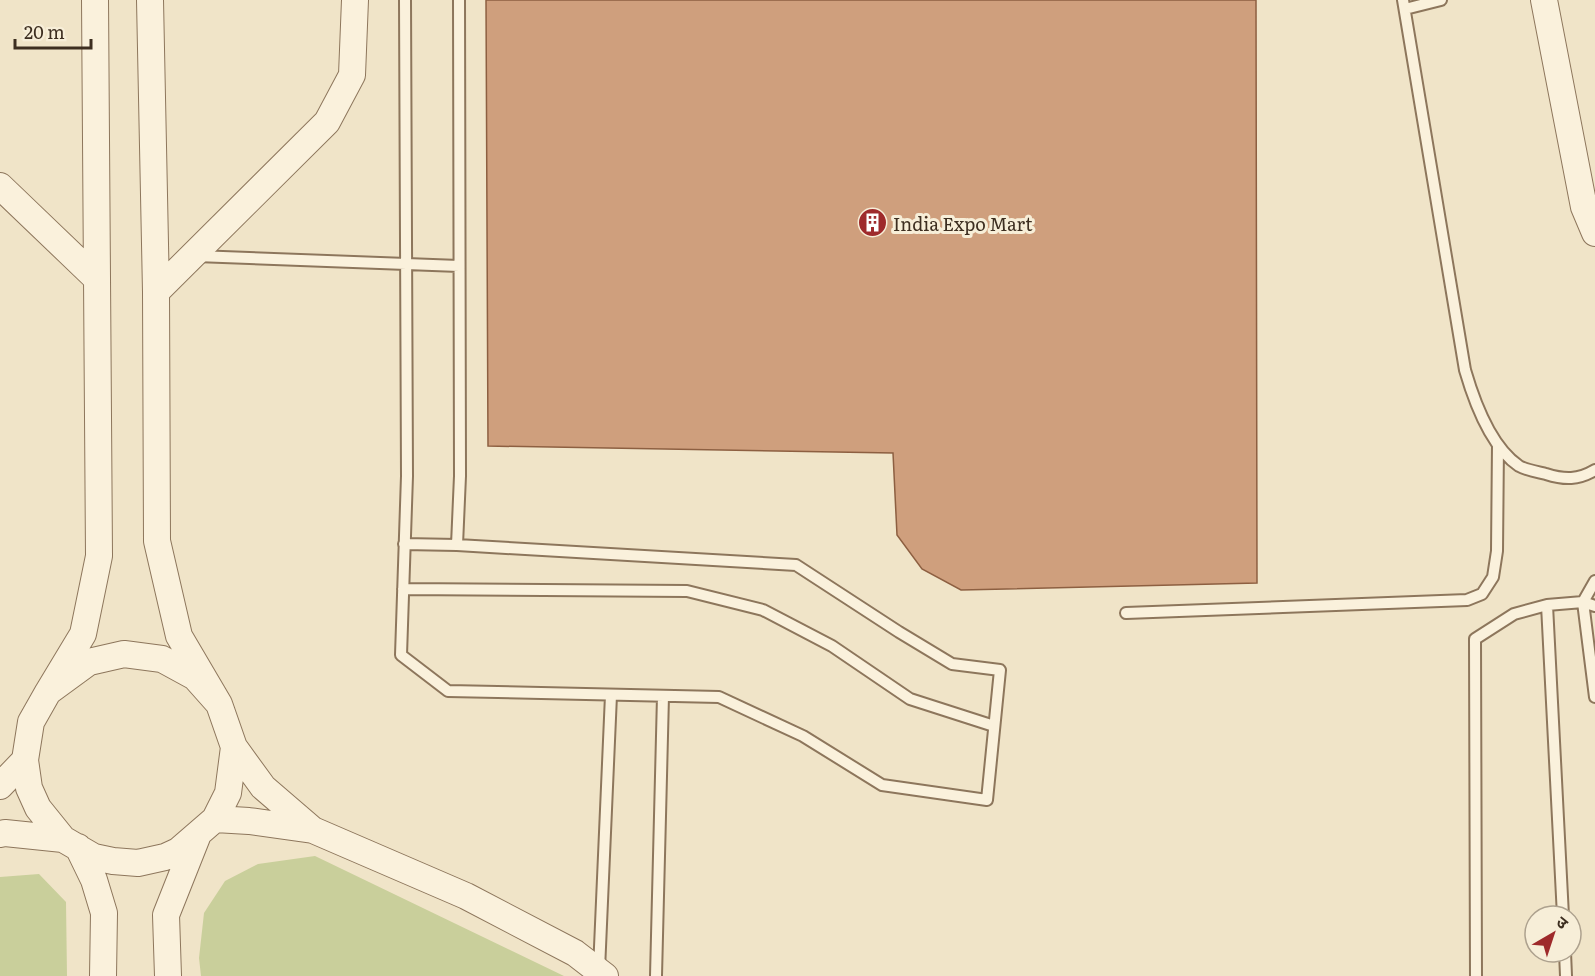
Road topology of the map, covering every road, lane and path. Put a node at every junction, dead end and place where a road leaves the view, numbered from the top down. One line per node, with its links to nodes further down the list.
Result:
1 (95, 0): 14 (street)
2 (150, 0): 15 (street)
3 (356, 0): 11 (street)
4 (405, 0): 12 (lane)
5 (459, 0): 13 (lane)
6 (1441, 0): 8 (lane)
7 (1544, 0): 10 (street)
8 (1404, 4): 16 (lane)
9 (0, 186): 14 (street)
10 (1595, 233)
11 (192, 256): 12 (lane); 15 (street)
12 (406, 264): 13 (lane); 18 (lane)
13 (459, 266): 19 (lane)
14 (97, 279): 26 (street)
15 (156, 292): 30 (street)
16 (1498, 445): 17 (lane); 25 (lane)
17 (1595, 471)
18 (404, 544): 19 (lane); 21 (lane)
19 (457, 545): 31 (lane)
20 (1595, 581): 22 (lane)
21 (403, 590): 27 (lane); 31 (lane)
22 (1583, 602): 23 (lane); 24 (lane); 29 (lane)
23 (1547, 605): 39 (lane); 44 (lane)
24 (1595, 606)
25 (1126, 613)
26 (48, 693): 30 (street); 33 (street)
27 (611, 694): 28 (lane); 40 (lane)
28 (663, 696): 31 (lane); 43 (lane)
29 (1595, 697)
30 (219, 704): 32 (street)
31 (994, 726)
32 (234, 747): 35 (street); 36 (street)
33 (25, 760): 34 (street); 38 (street)
34 (0, 786)
35 (206, 826): 36 (street); 38 (street); 42 (street)
36 (312, 830): 40 (street)
37 (0, 834): 38 (street)
38 (70, 843): 41 (street)
39 (1562, 904)
40 (602, 974)
41 (103, 976)
42 (168, 976)
43 (656, 976)
44 (1476, 976)

